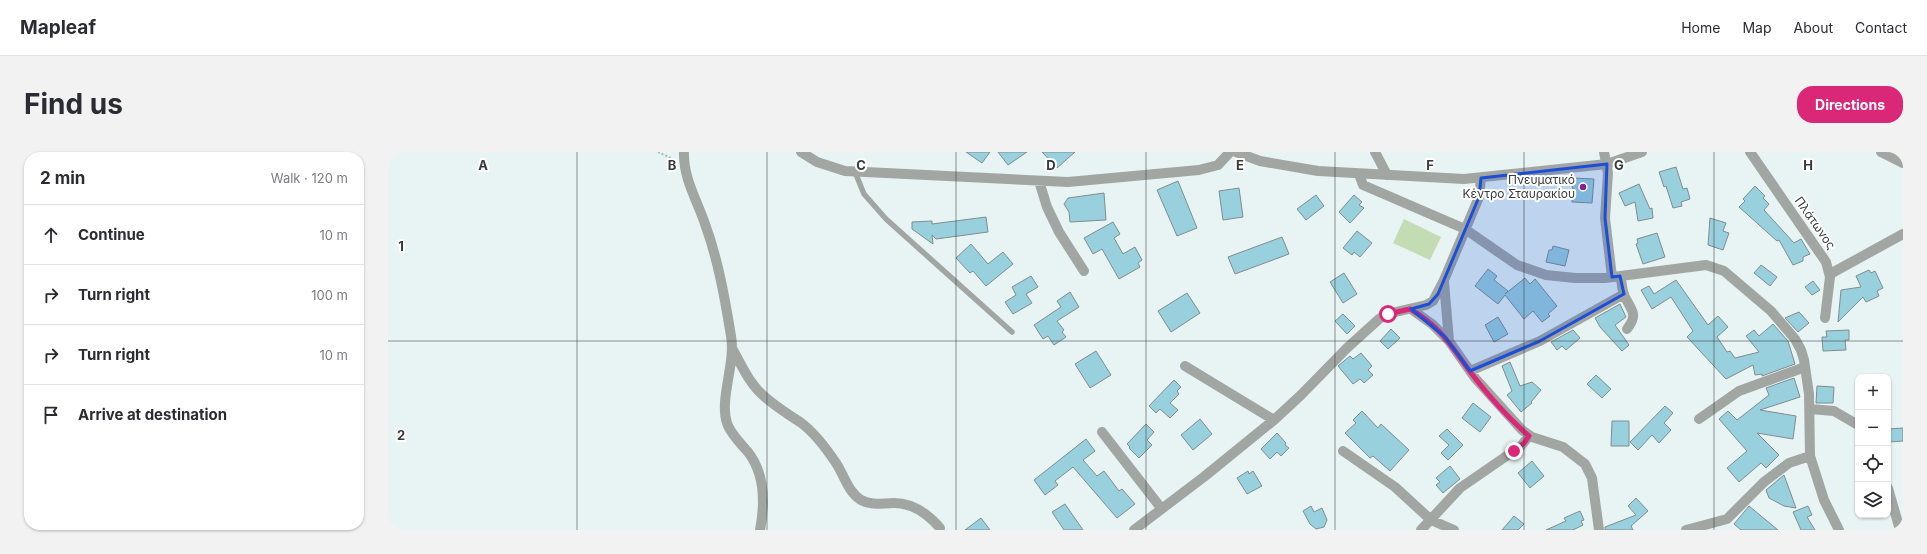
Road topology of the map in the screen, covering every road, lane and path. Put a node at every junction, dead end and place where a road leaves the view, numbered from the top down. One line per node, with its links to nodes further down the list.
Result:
1 (658, 152): 13 (path)
2 (684, 152): 13 (street)
3 (802, 152): 14 (street)
4 (1230, 152): 18 (street)
5 (1236, 152): 15 (street)
6 (1375, 152): 16 (street)
7 (1604, 152): 12 (street)
8 (1642, 152): 12 (street)
9 (1750, 152): 22 (street, Πλάτωνος)
10 (1881, 152): 11 (street)
11 (1903, 163)
12 (1607, 164): 17 (street); 23 (street)
13 (684, 165): 31 (street)
14 (855, 172): 18 (street); 29 (lane)
15 (1359, 174): 16 (street); 19 (street)
16 (1387, 175): 17 (street)
17 (1480, 178): 19 (street)
18 (1039, 181): 21 (street)
19 (1465, 229): 23 (street); 24 (street)
20 (1903, 234): 22 (street)
21 (1084, 271)
22 (1830, 274): 27 (street, Πλάτωνος)
23 (1616, 277): 25 (street); 33 (street)
24 (1444, 280): 26 (street); 30 (street)
25 (1624, 294): 28 (street); 34 (street)
26 (1410, 309): 30 (street); 37 (street)
27 (1825, 318)
28 (1627, 329)
29 (1012, 332)
30 (1449, 341): 34 (street)
31 (733, 350): 46 (street); 47 (street)
32 (1185, 366): 37 (street)
33 (1806, 367): 35 (street); 36 (street)
34 (1470, 371): 40 (street)
35 (1810, 409): 38 (street); 42 (street)
36 (1699, 419)
37 (1274, 420): 44 (street)
38 (1855, 423)
39 (1102, 432): 44 (street)
40 (1529, 436): 45 (street); 51 (street)
41 (1343, 451): 45 (street)
42 (1810, 456): 52 (street); 53 (street)
43 (1891, 498): 54 (street)
44 (1161, 508): 48 (street)
45 (1431, 520): 49 (street); 50 (street)
46 (940, 528)
47 (760, 530)
48 (1134, 530)
49 (1421, 530)
50 (1454, 530)
51 (1599, 530)
52 (1686, 530)
53 (1839, 530)
54 (1900, 530)

